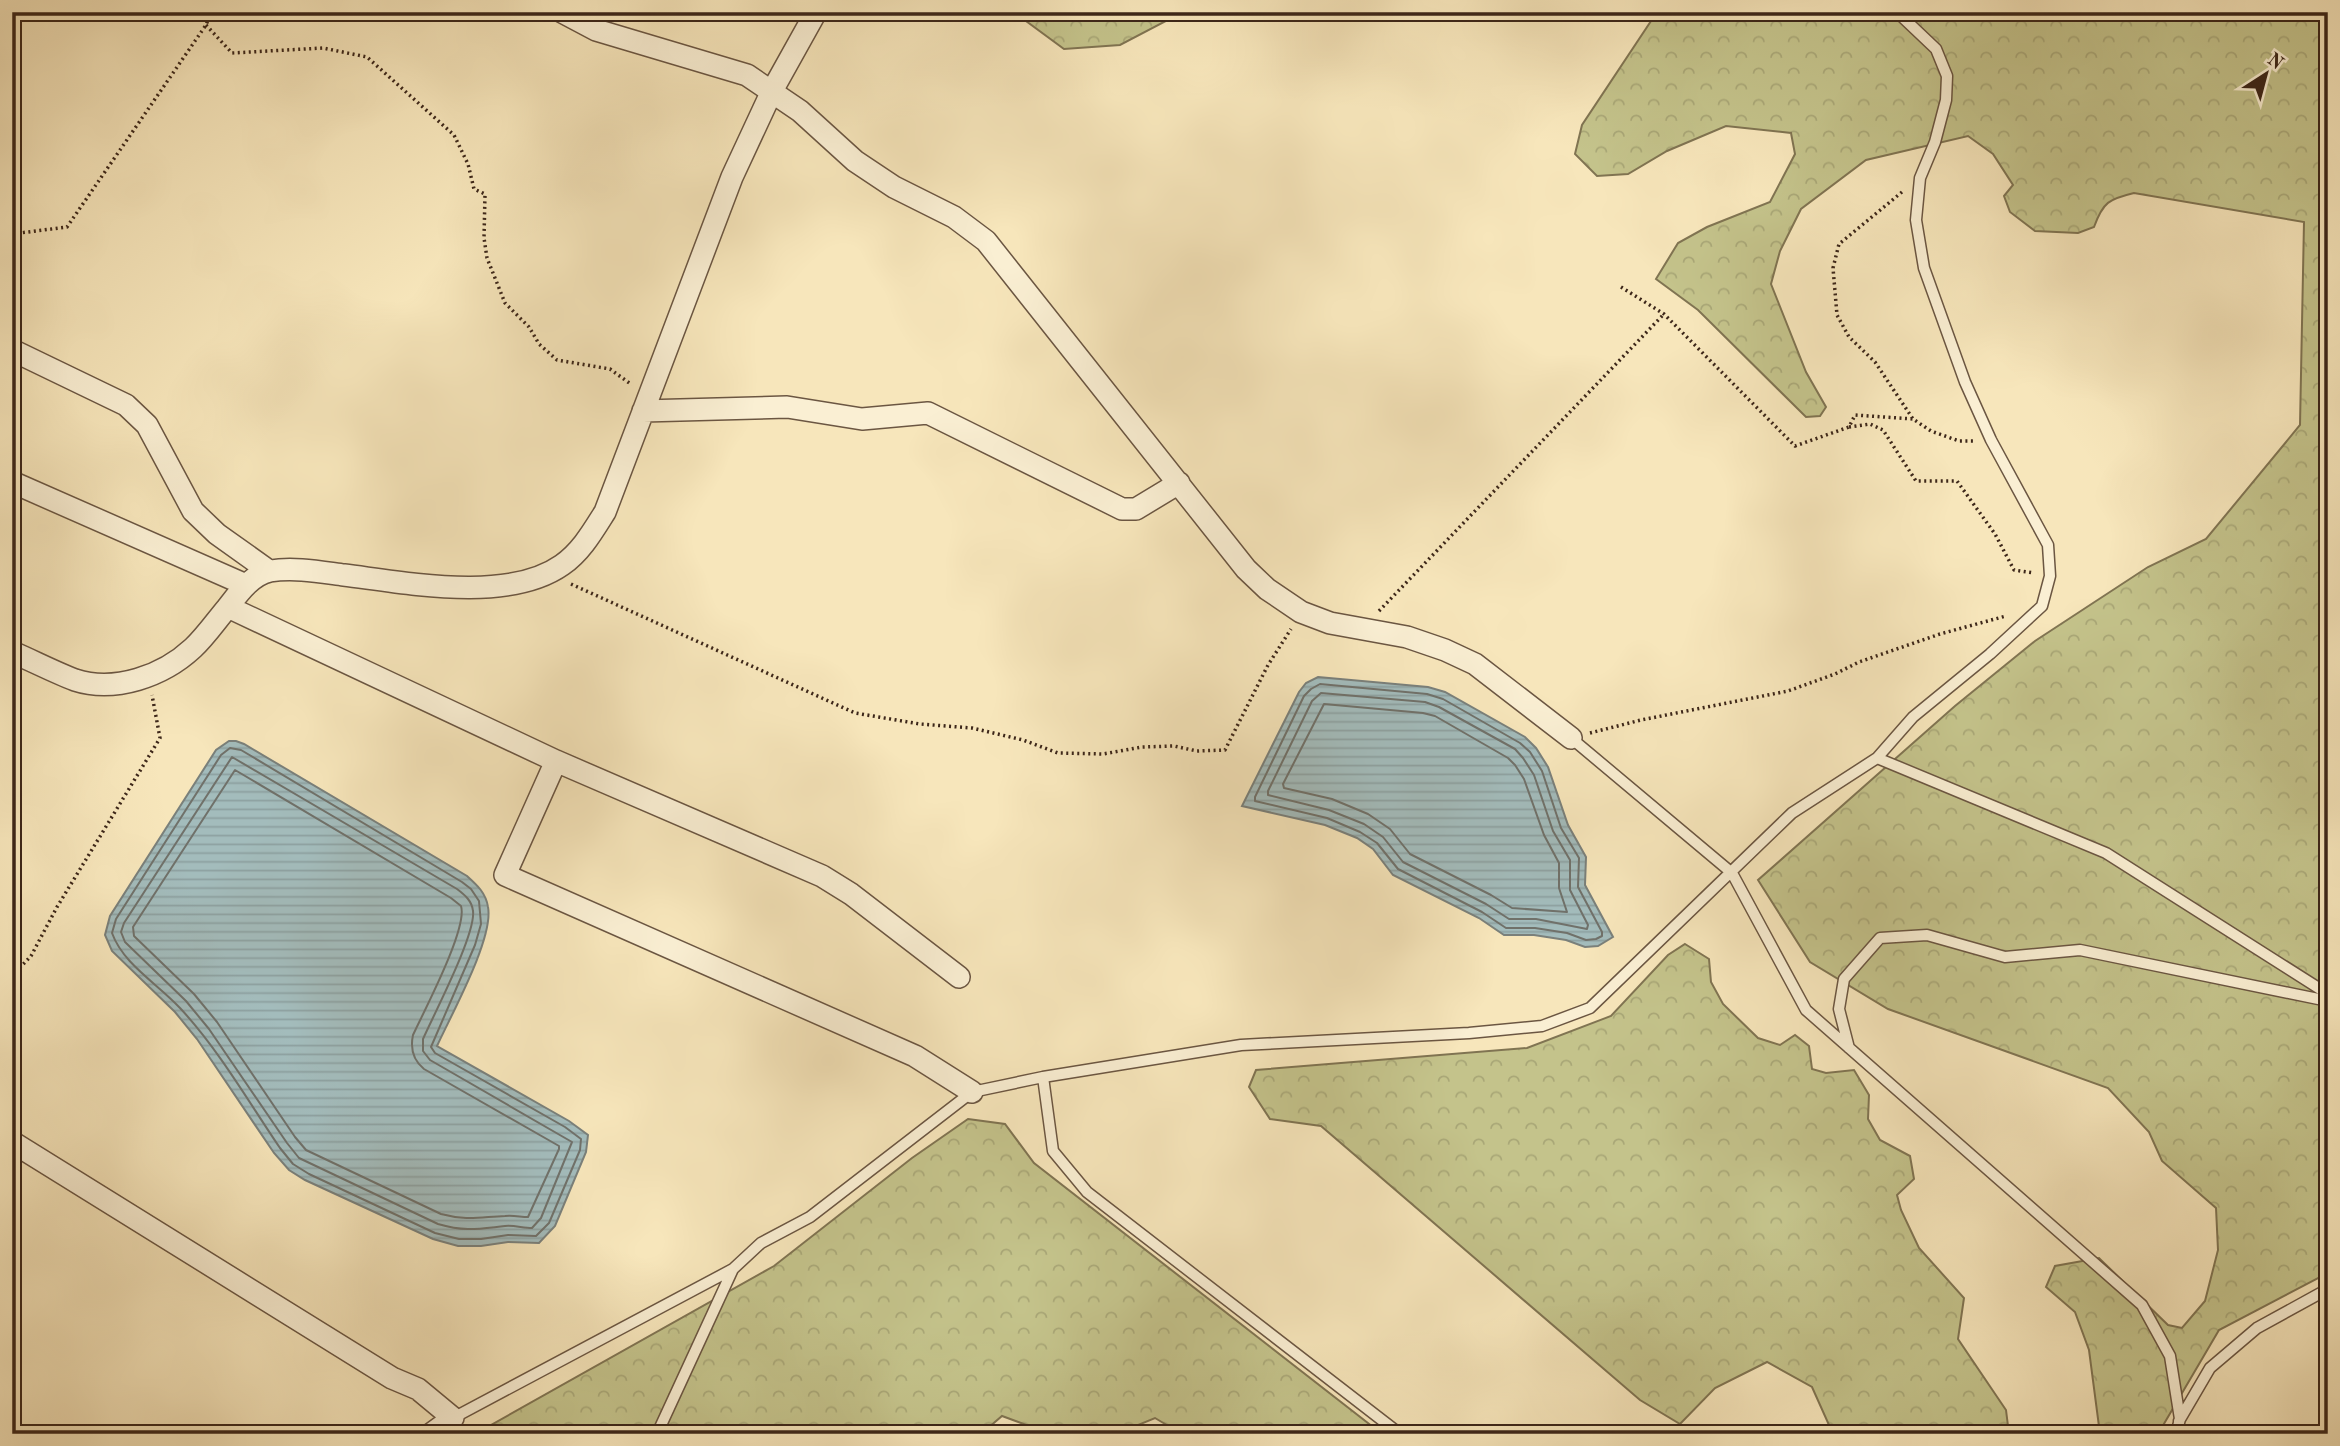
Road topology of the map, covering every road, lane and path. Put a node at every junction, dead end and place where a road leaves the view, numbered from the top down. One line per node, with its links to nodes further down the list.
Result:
1 (211, 12): 5 (path)
2 (562, 12): 6 (street)
3 (816, 12): 6 (street)
4 (1897, 12): 7 (lane)
5 (206, 25): 8 (path); 12 (path)
6 (772, 92): 12 (street); 17 (street)
7 (1920, 178): 13 (path); 15 (lane)
8 (12, 234)
9 (1621, 287): 10 (path)
10 (1664, 314): 14 (path); 25 (path)
11 (12, 350): 18 (street)
12 (646, 404): 17 (street); 19 (street)
13 (1913, 419): 14 (path); 15 (path)
14 (1849, 427): 20 (path)
15 (1991, 440): 20 (lane)
16 (12, 482): 21 (street)
17 (1179, 483): 24 (street)
18 (269, 571): 19 (street); 21 (street)
19 (548, 574): 24 (path)
20 (2050, 576): 22 (lane)
21 (246, 585): 23 (street)
22 (2042, 606): 28 (path); 29 (lane)
23 (228, 607): 27 (street); 30 (street)
24 (1301, 612): 25 (street)
25 (1363, 628): 28 (street)
26 (12, 652): 27 (street)
27 (148, 676): 32 (path)
28 (1571, 738): 31 (lane)
29 (1877, 758): 31 (lane); 34 (lane)
30 (556, 761): 33 (street); 38 (street)
31 (1732, 873): 36 (lane); 37 (lane)
32 (12, 976)
33 (959, 977)
34 (2328, 994)
35 (2328, 1001): 36 (lane)
36 (1849, 1048): 43 (lane)
37 (1043, 1077): 38 (lane); 46 (lane)
38 (972, 1092): 40 (lane)
39 (12, 1142): 42 (street)
40 (733, 1269): 42 (lane); 45 (lane)
41 (2328, 1289): 43 (lane)
42 (453, 1419): 44 (street)
43 (2180, 1419): 47 (lane); 48 (lane)
44 (430, 1434)
45 (657, 1434)
46 (1400, 1434)
47 (2171, 1434)
48 (2176, 1434)

